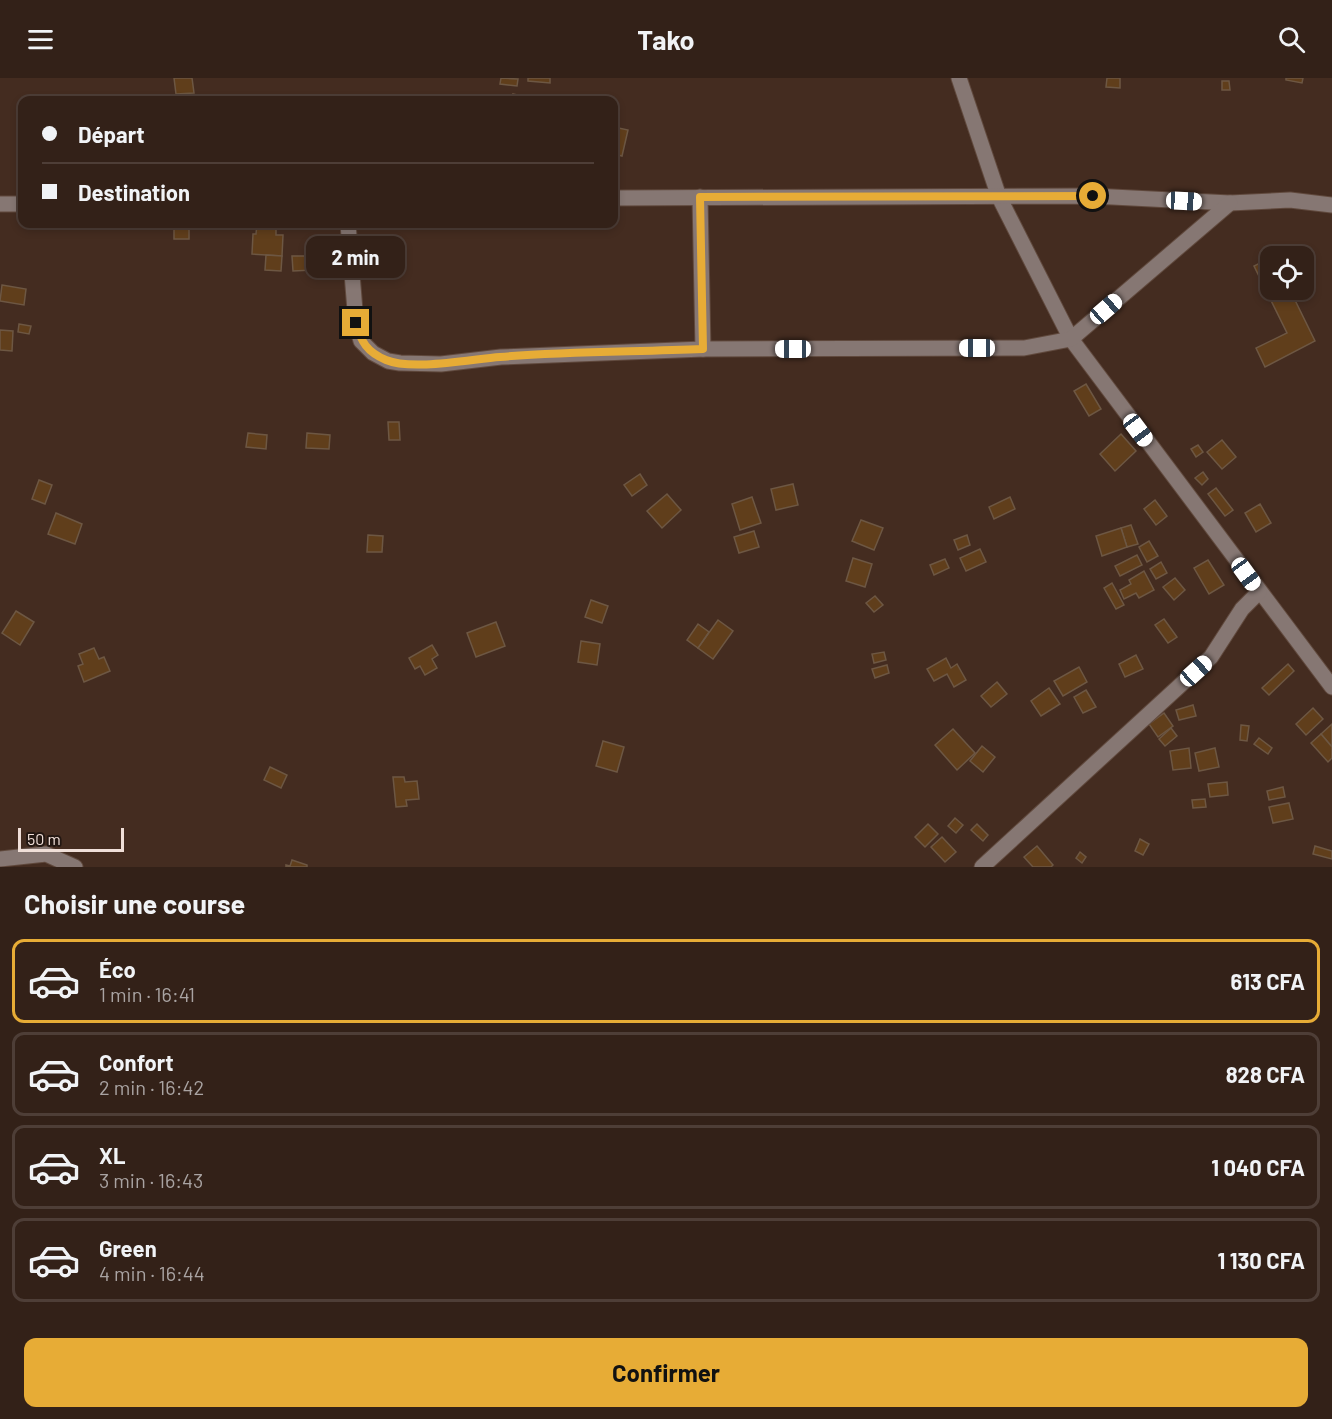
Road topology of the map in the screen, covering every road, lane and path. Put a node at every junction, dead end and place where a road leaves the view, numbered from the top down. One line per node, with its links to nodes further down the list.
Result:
1 (959, 78): 3 (street)
2 (700, 197): 3 (street); 4 (street); 11 (street)
3 (999, 197): 5 (street); 10 (street)
4 (618, 198)
5 (1230, 203): 8 (street); 10 (street)
6 (0, 204): 7 (street)
7 (18, 204)
8 (1332, 205)
9 (348, 228): 11 (street)
10 (1071, 339): 11 (street); 12 (street)
11 (703, 349)
12 (1259, 592): 13 (street); 16 (street)
13 (1332, 687)
14 (0, 859): 15 (street)
15 (75, 867)
16 (982, 867)

